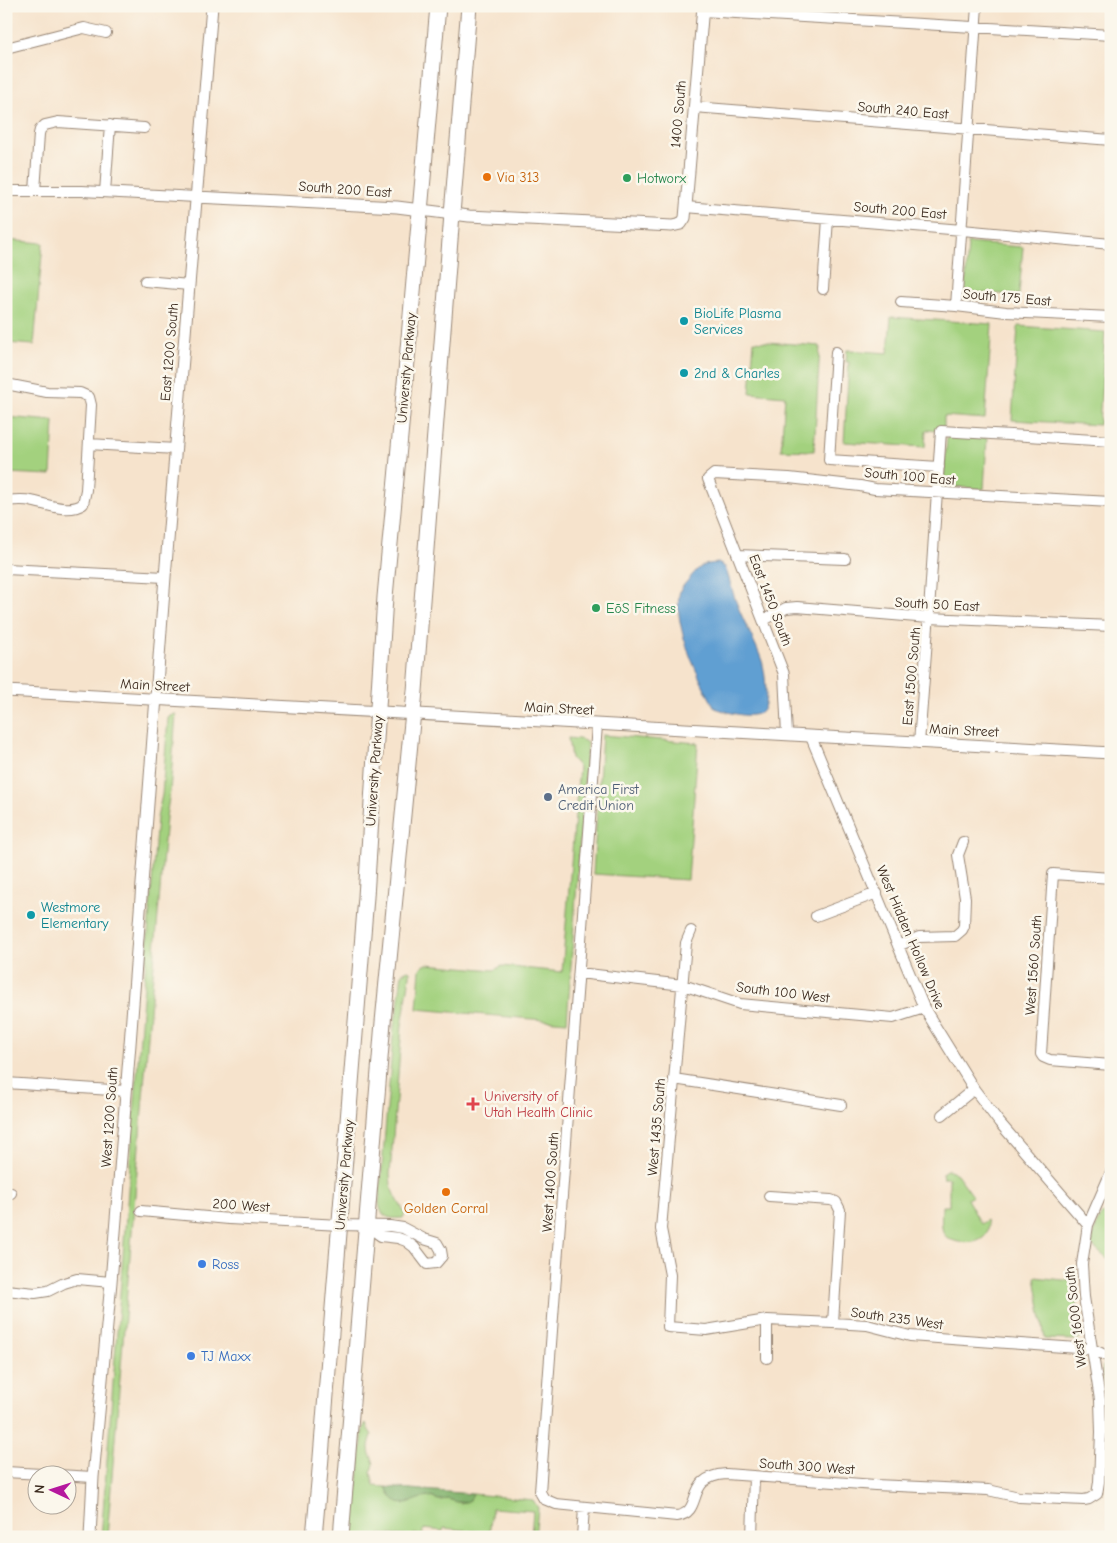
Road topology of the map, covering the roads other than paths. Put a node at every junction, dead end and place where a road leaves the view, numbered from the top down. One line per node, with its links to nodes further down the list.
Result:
1 (212, 6): 18 (street, East 1200 South)
2 (438, 6): 20 (main road, University Parkway)
3 (469, 6): 21 (main road)
4 (977, 6): 6 (street)
5 (702, 9): 6 (street); 10 (street, 1400 South)
6 (975, 26): 8 (street); 13 (street)
7 (106, 33): 9 (street)
8 (1111, 34)
9 (6, 48)
10 (694, 108): 13 (street, South 240 East); 19 (street, 1400 South)
11 (110, 125): 12 (street); 16 (street); 17 (street)
12 (144, 128)
13 (967, 129): 14 (street, South 240 East); 24 (street)
14 (1111, 140)
15 (6, 191): 16 (street, South 200 East)
16 (34, 191): 17 (street, South 200 East)
17 (105, 192): 18 (street, South 200 East)
18 (196, 197): 20 (street, South 200 East); 27 (street, East 1200 South)
19 (686, 207): 22 (street, South 200 East); 23 (street, 1400 South)
20 (420, 210): 21 (street, South 200 East); 51 (main road, University Parkway)
21 (452, 214): 23 (street, South 200 East); 52 (main road, University Parkway)
22 (828, 219): 24 (street, South 200 East); 28 (street)
23 (681, 224)
24 (962, 230): 25 (street, South 200 East); 30 (street)
25 (1111, 244)
26 (145, 281): 27 (street)
27 (189, 285): 36 (street, East 1200 South)
28 (822, 289)
29 (901, 302): 30 (street, South 175 East)
30 (956, 306): 31 (street, South 175 East)
31 (1111, 317)
32 (836, 352): 37 (street)
33 (6, 384): 35 (street)
34 (1111, 441): 37 (street, East 1500 South)
35 (89, 444): 36 (street); 40 (street)
36 (176, 449): 45 (street, East 1200 South)
37 (939, 467): 39 (street, East 1500 South)
38 (708, 479): 39 (street, South 100 East); 42 (street, East 1450 South)
39 (938, 493): 41 (street, South 100 East); 46 (street, East 1500 South)
40 (6, 501)
41 (1111, 502)
42 (738, 555): 43 (street); 47 (street, East 1450 South)
43 (845, 559)
44 (6, 569): 45 (street)
45 (165, 577): 50 (street, East 1200 South)
46 (929, 618): 47 (street, South 50 East); 48 (street, South 50 East); 56 (street, East 1500 South)
47 (764, 620): 54 (street, East 1450 South)
48 (1111, 626)
49 (6, 692): 50 (street, Main Street)
50 (156, 700): 51 (street, Main Street); 70 (street, West 1200 South)
51 (379, 712): 52 (street, Main Street); 77 (main road, University Parkway)
52 (412, 715): 53 (street, Main Street); 79 (main road, University Parkway)
53 (597, 725): 54 (street, Main Street); 64 (street, West 1400 South)
54 (787, 736): 55 (street, Main Street)
55 (811, 737): 56 (street, Main Street); 60 (street, West Hidden Hollow Drive)
56 (919, 743): 57 (street, Main Street)
57 (1111, 754)
58 (963, 842): 63 (street)
59 (1111, 878): 67 (street, West 1560 South)
60 (877, 893): 61 (street); 63 (street, West Hidden Hollow Drive)
61 (816, 916)
62 (691, 931): 65 (street, West 1435 South)
63 (898, 946): 66 (street, West Hidden Hollow Drive)
64 (579, 974): 65 (street, South 100 West); 91 (street, West 1400 South)
65 (683, 985): 66 (street, South 100 West); 68 (street, West 1435 South)
66 (924, 1008): 71 (street, West Hidden Hollow Drive)
67 (1111, 1065)
68 (674, 1079): 72 (street); 84 (street, West 1435 South)
69 (6, 1083): 70 (street)
70 (126, 1090): 80 (street, West 1200 South)
71 (974, 1090): 73 (street); 78 (street, West Hidden Hollow Drive)
72 (841, 1105)
73 (942, 1115)
74 (1111, 1172): 78 (street, West 1600 South)
75 (769, 1196): 83 (street)
76 (140, 1211): 77 (street, 200 West)
77 (340, 1225): 79 (street, 200 West); 95 (main road, University Parkway)
78 (1088, 1225): 85 (street, West 1600 South)
79 (367, 1226): 79 (street); 96 (main road, University Parkway)
80 (111, 1282): 81 (street); 90 (street, West 1200 South)
81 (6, 1290)
82 (767, 1320): 83 (street, South 235 West); 84 (street, South 235 West); 86 (street)
83 (833, 1323): 85 (street, South 235 West)
84 (668, 1327)
85 (1092, 1349): 87 (street); 92 (street, West 1600 South)
86 (767, 1358)
87 (1111, 1360)
88 (6, 1472): 90 (street)
89 (754, 1476): 92 (street, South 300 West); 93 (street, South 300 West); 98 (street)
90 (93, 1477): 94 (street, West 1200 South)
91 (540, 1492): 93 (street, South 300 West)
92 (1097, 1494)
93 (584, 1508): 97 (street)
94 (90, 1537)
95 (314, 1537)
96 (341, 1537)
97 (582, 1537)
98 (752, 1537)

